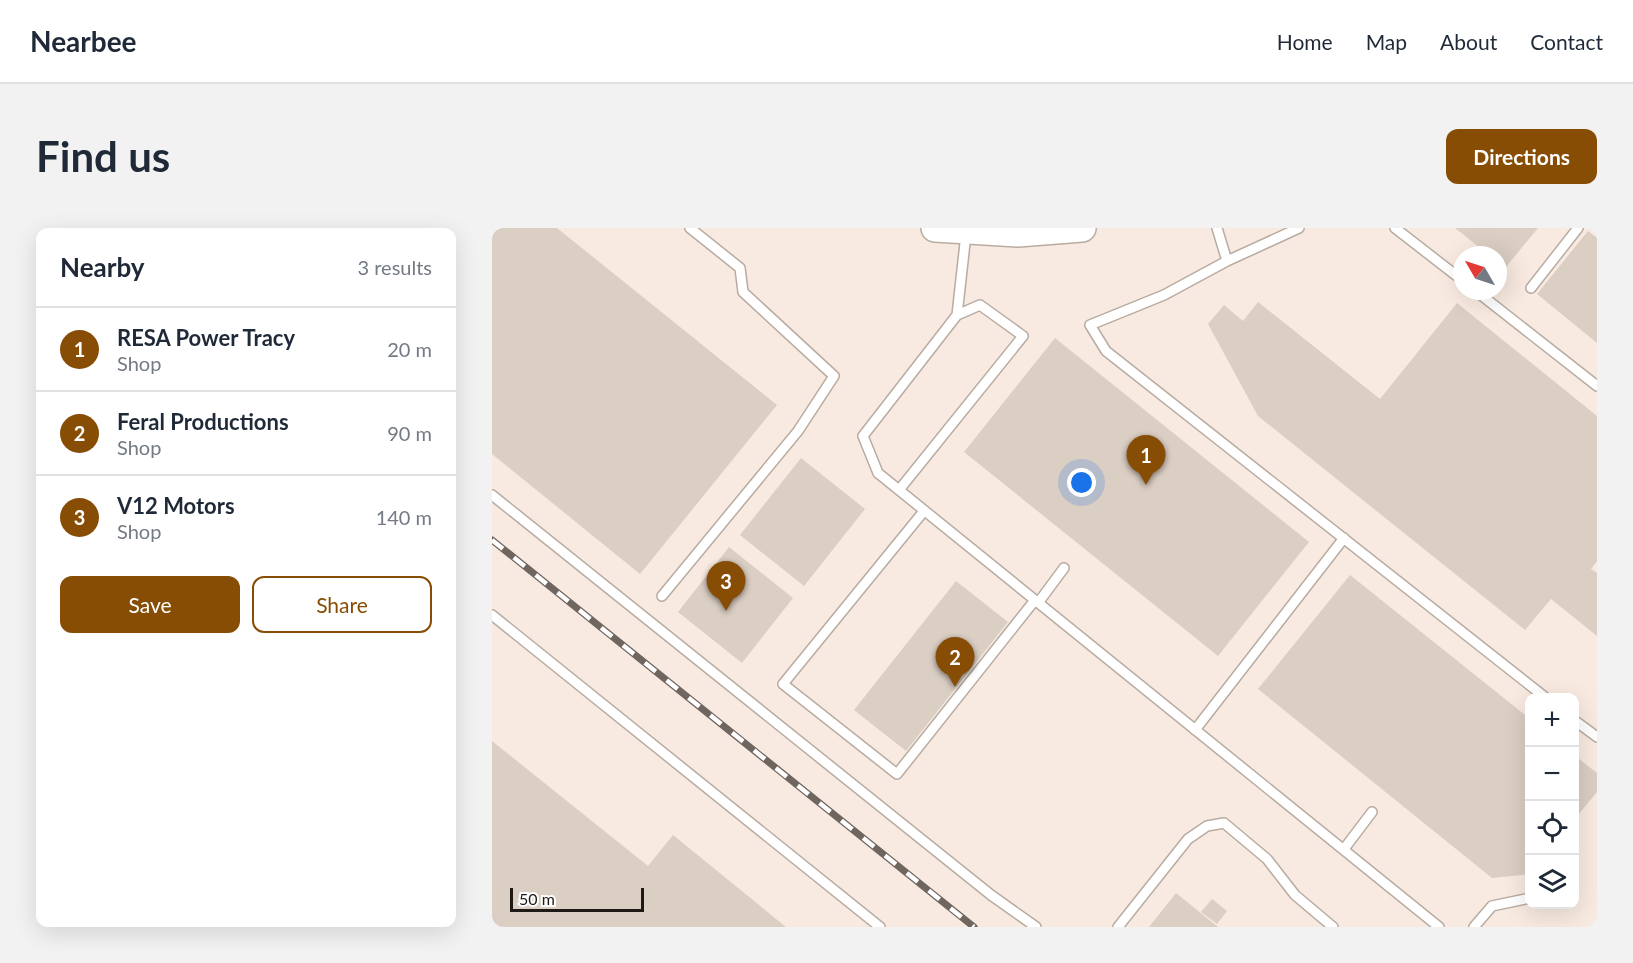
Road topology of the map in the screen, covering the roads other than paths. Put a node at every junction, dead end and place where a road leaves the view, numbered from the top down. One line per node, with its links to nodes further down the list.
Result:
1 (690, 228): 20 (lane)
2 (935, 228): 8 (main road)
3 (1082, 228): 8 (main road)
4 (1217, 228): 9 (lane)
5 (1299, 228): 9 (lane)
6 (1395, 228): 10 (lane)
7 (1578, 228): 11 (lane)
8 (966, 231): 13 (lane)
9 (1227, 261): 18 (lane)
10 (1453, 273)
11 (1531, 288)
12 (1487, 300): 14 (lane)
13 (957, 315): 15 (lane); 15 (lane)
14 (1597, 386)
15 (899, 490): 17 (lane)
16 (492, 495): 31 (lane)
17 (924, 511): 21 (lane); 21 (lane)
18 (1344, 538): 23 (lane); 25 (lane)
19 (1064, 568): 21 (lane)
20 (662, 596)
21 (1036, 602): 25 (lane)
22 (492, 615): 30 (lane)
23 (1540, 693)
24 (1579, 723): 26 (lane)
25 (1195, 730): 28 (lane)
26 (1597, 738)
27 (1372, 812): 28 (lane)
28 (1344, 849): 34 (lane)
29 (1525, 899): 35 (lane)
30 (880, 927)
31 (1036, 927)
32 (1118, 927): 33 (lane)
33 (1333, 927)
34 (1439, 927)
35 (1474, 927)

